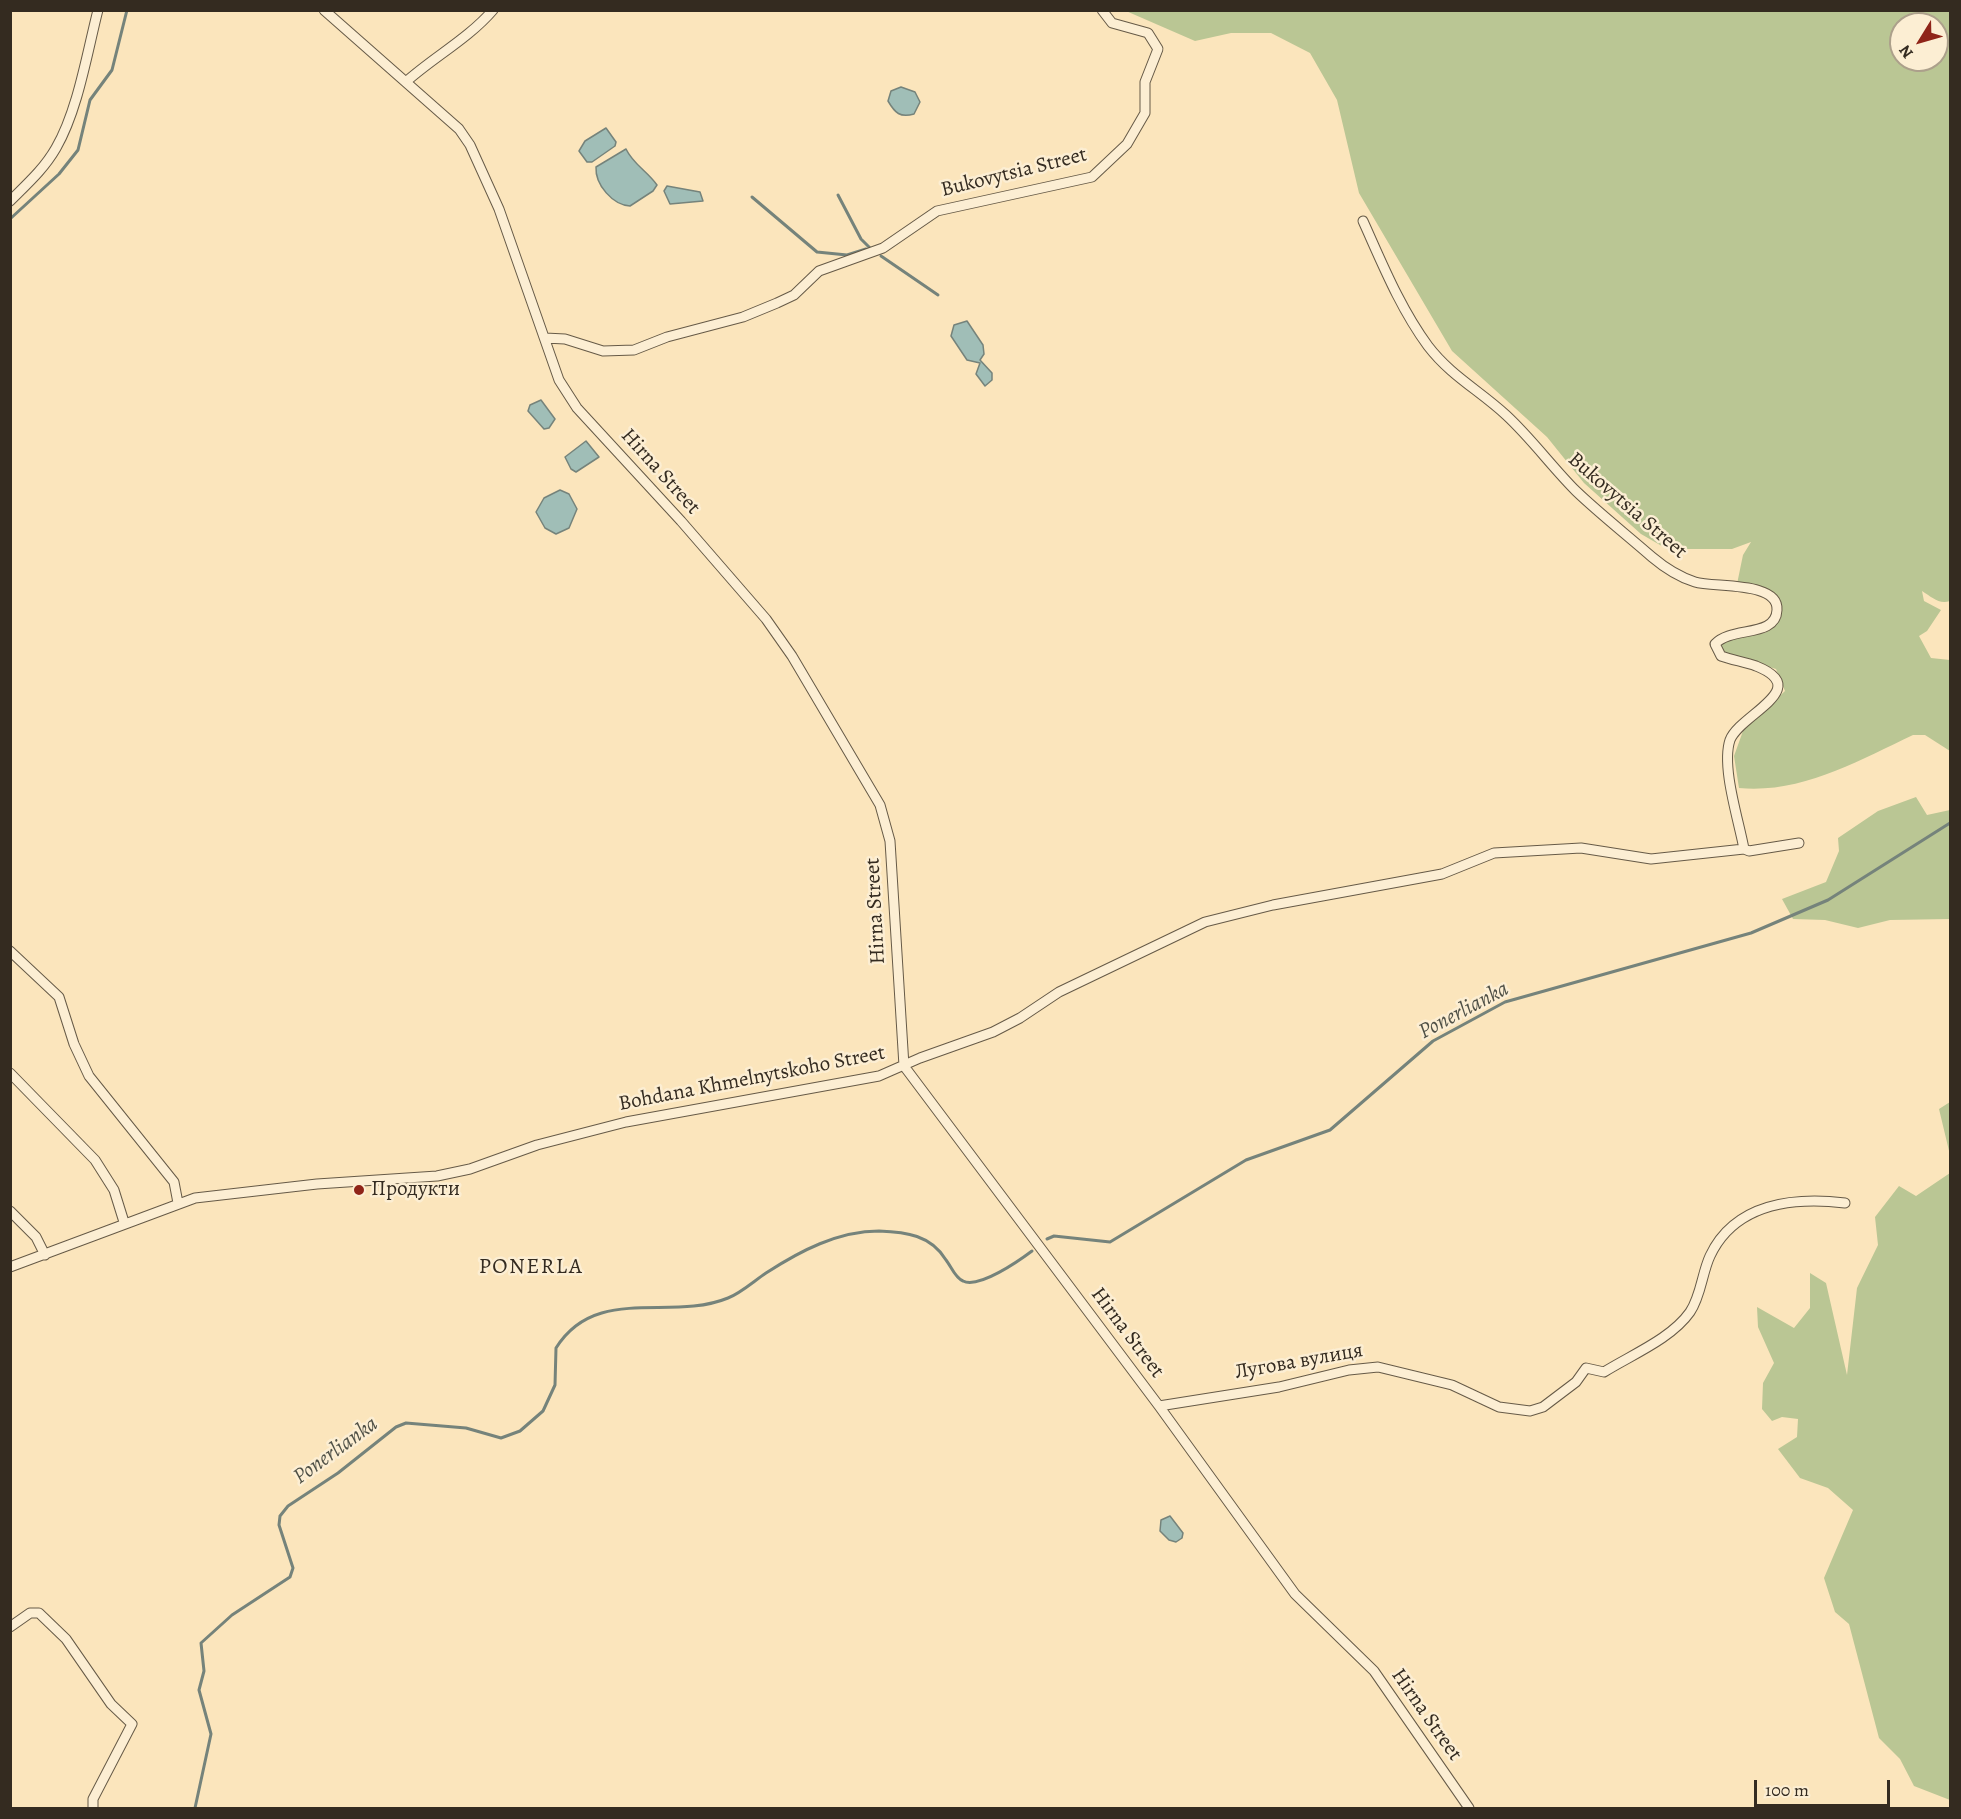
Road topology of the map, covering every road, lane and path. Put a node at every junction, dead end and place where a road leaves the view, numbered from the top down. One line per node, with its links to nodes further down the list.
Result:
1 (98, 10): 6 (street)
2 (324, 10): 5 (street, Hirna Street)
3 (493, 10): 5 (street)
4 (1102, 10): 8 (street, Bukovytsia Street)
5 (407, 81): 8 (street, Hirna Street)
6 (10, 201)
7 (1363, 221): 10 (street, Bukovytsia Street)
8 (545, 338): 12 (street, Hirna Street)
9 (1799, 843): 10 (street, Bohdana Khmelnytskoho Street)
10 (1744, 849): 12 (street, Bohdana Khmelnytskoho Street)
11 (10, 951): 14 (street)
12 (904, 1066): 14 (street, Bohdana Khmelnytskoho Street); 20 (street, Hirna Street)
13 (10, 1073): 17 (street)
14 (178, 1203): 17 (street, Bohdana Khmelnytskoho Street)
15 (1845, 1203): 20 (street, Лугова вулиця)
16 (10, 1211): 18 (street)
17 (124, 1222): 18 (street, Bohdana Khmelnytskoho Street)
18 (45, 1255): 19 (street, Bohdana Khmelnytskoho Street)
19 (10, 1267)
20 (1159, 1406): 23 (street, Hirna Street)
21 (10, 1627): 22 (street)
22 (93, 1809)
23 (1469, 1809)

